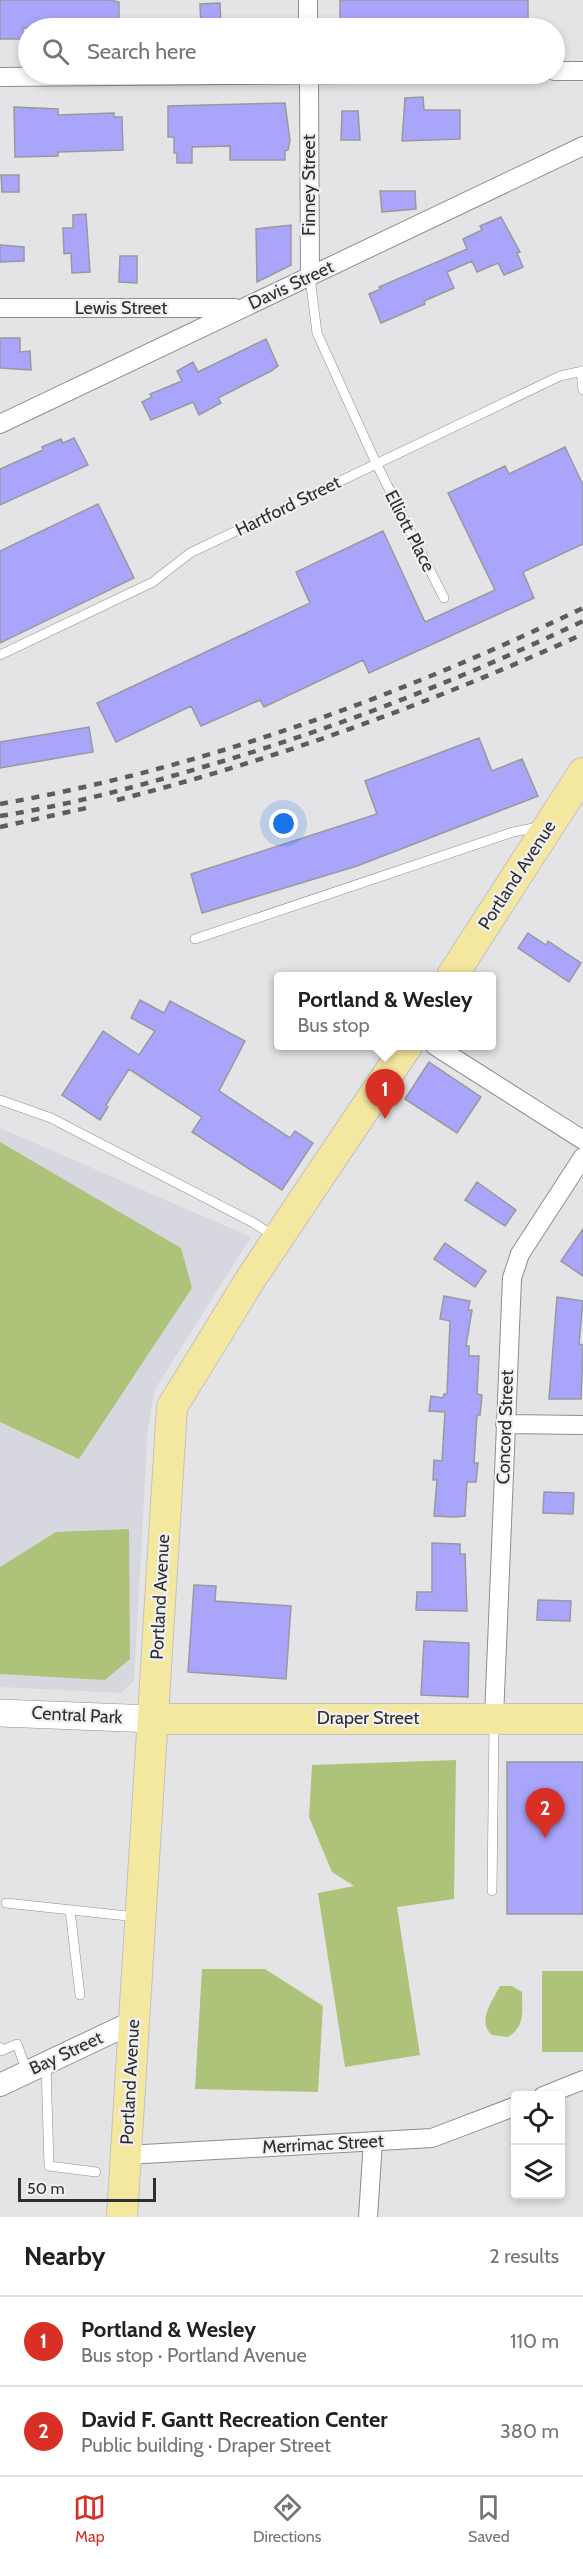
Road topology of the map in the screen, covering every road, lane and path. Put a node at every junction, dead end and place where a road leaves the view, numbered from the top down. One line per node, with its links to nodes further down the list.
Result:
1 (308, 0): 2 (street)
2 (308, 18)
3 (583, 70): 4 (street)
4 (565, 71)
5 (0, 77): 6 (street)
6 (18, 77)
7 (309, 84): 9 (street, Finney Street)
8 (583, 146): 9 (street, Davis Street)
9 (310, 277): 11 (street, Davis Street); 15 (lane, Finney Street)
10 (0, 308): 11 (street, Lewis Street)
11 (242, 308): 14 (street, Davis Street)
12 (582, 371): 13 (lane); 15 (lane, Hartford Street)
13 (583, 390)
14 (0, 424)
15 (376, 463): 16 (lane, Elliott Place); 17 (lane, Hartford Street)
16 (444, 598)
17 (0, 655)
18 (581, 782): 19 (main road, Portland Avenue)
19 (550, 824): 20 (lane); 21 (main road, Portland Avenue)
20 (195, 939)
21 (455, 972)
22 (404, 1050): 27 (main road, Portland Avenue)
23 (441, 1050): 25 (street)
24 (0, 1100): 27 (lane)
25 (583, 1140)
26 (583, 1157): 28 (street, Concord Street)
27 (277, 1238): 32 (main road, Portland Avenue)
28 (505, 1424): 29 (street); 31 (street, Concord Street)
29 (583, 1425)
30 (0, 1713): 32 (main road, Central Park)
31 (494, 1718): 32 (main road, Draper Street); 33 (main road, Draper Street); 34 (lane)
32 (153, 1719): 37 (main road, Portland Avenue)
33 (583, 1719)
34 (492, 1891)
35 (6, 1903): 36 (lane)
36 (70, 1910): 37 (lane); 38 (lane)
37 (140, 1917): 39 (main road, Portland Avenue)
38 (80, 1995)
39 (133, 2022): 41 (street, Bay Street); 47 (main road, Portland Avenue)
40 (0, 2050): 41 (lane)
41 (37, 2068): 43 (street, Bay Street); 48 (lane)
42 (583, 2080): 44 (street)
43 (0, 2085)
44 (556, 2091)
45 (511, 2108): 46 (street, Merrimac Street)
46 (373, 2141): 47 (street, Merrimac Street); 50 (street)
47 (126, 2155): 49 (main road, Portland Avenue)
48 (96, 2172)
49 (122, 2217)
50 (368, 2217)

